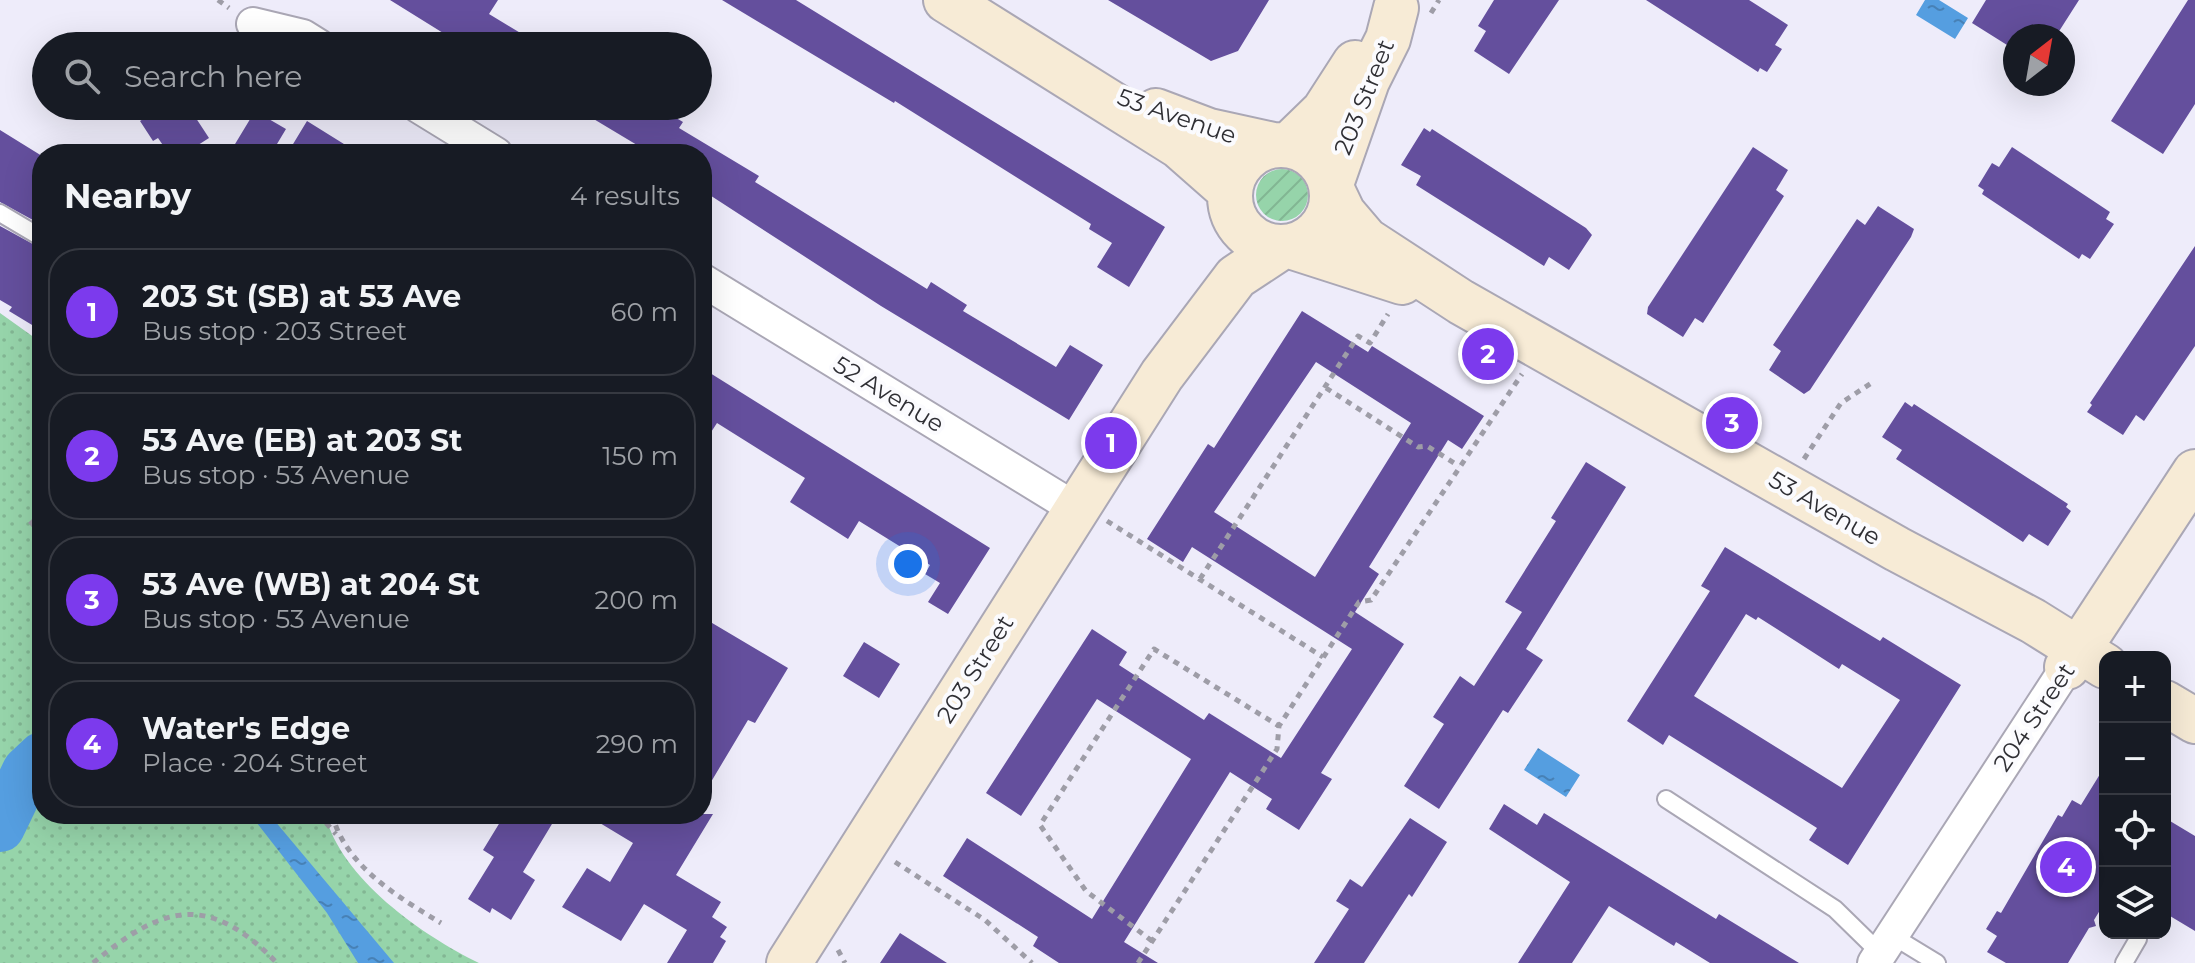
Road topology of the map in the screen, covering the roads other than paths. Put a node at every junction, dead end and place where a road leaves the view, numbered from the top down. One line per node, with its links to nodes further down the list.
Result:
1 (946, 0): 5 (street, 53 Avenue)
2 (1394, 3): 8 (street, 203 Street); 9 (street, 203 Street)
3 (253, 24): 4 (street)
4 (286, 32)
5 (1082, 82): 8 (street, 53 Avenue); 10 (street, 53 Avenue)
6 (441, 120): 7 (street)
7 (480, 144)
8 (1281, 144): 9 (street); 10 (street)
9 (1332, 188): 13 (street); 15 (street, 53 Avenue)
10 (1230, 199): 13 (street); 16 (street, 203 Street)
11 (0, 213): 12 (lane)
12 (32, 232)
13 (1286, 247): 15 (street, 53 Avenue); 16 (street, 203 Street)
14 (712, 286): 18 (street, 52 Avenue)
15 (1461, 302): 19 (street, 53 Avenue)
16 (1162, 375): 18 (street, 203 Street)
17 (2195, 472): 20 (street, 204 Street)
18 (1088, 513): 29 (street, 203 Street)
19 (1897, 549): 20 (street, 53 Avenue); 20 (street, 53 Avenue)
20 (2084, 661): 21 (street, 53 Avenue); 28 (street, 204 Street)
21 (2099, 682)
22 (2171, 707): 23 (street)
23 (2195, 721)
24 (2171, 729): 25 (street)
25 (2195, 743)
26 (1666, 799): 28 (lane)
27 (2138, 939): 31 (lane)
28 (1882, 950): 30 (lane)
29 (789, 963)
30 (1937, 963)
31 (2124, 963)

